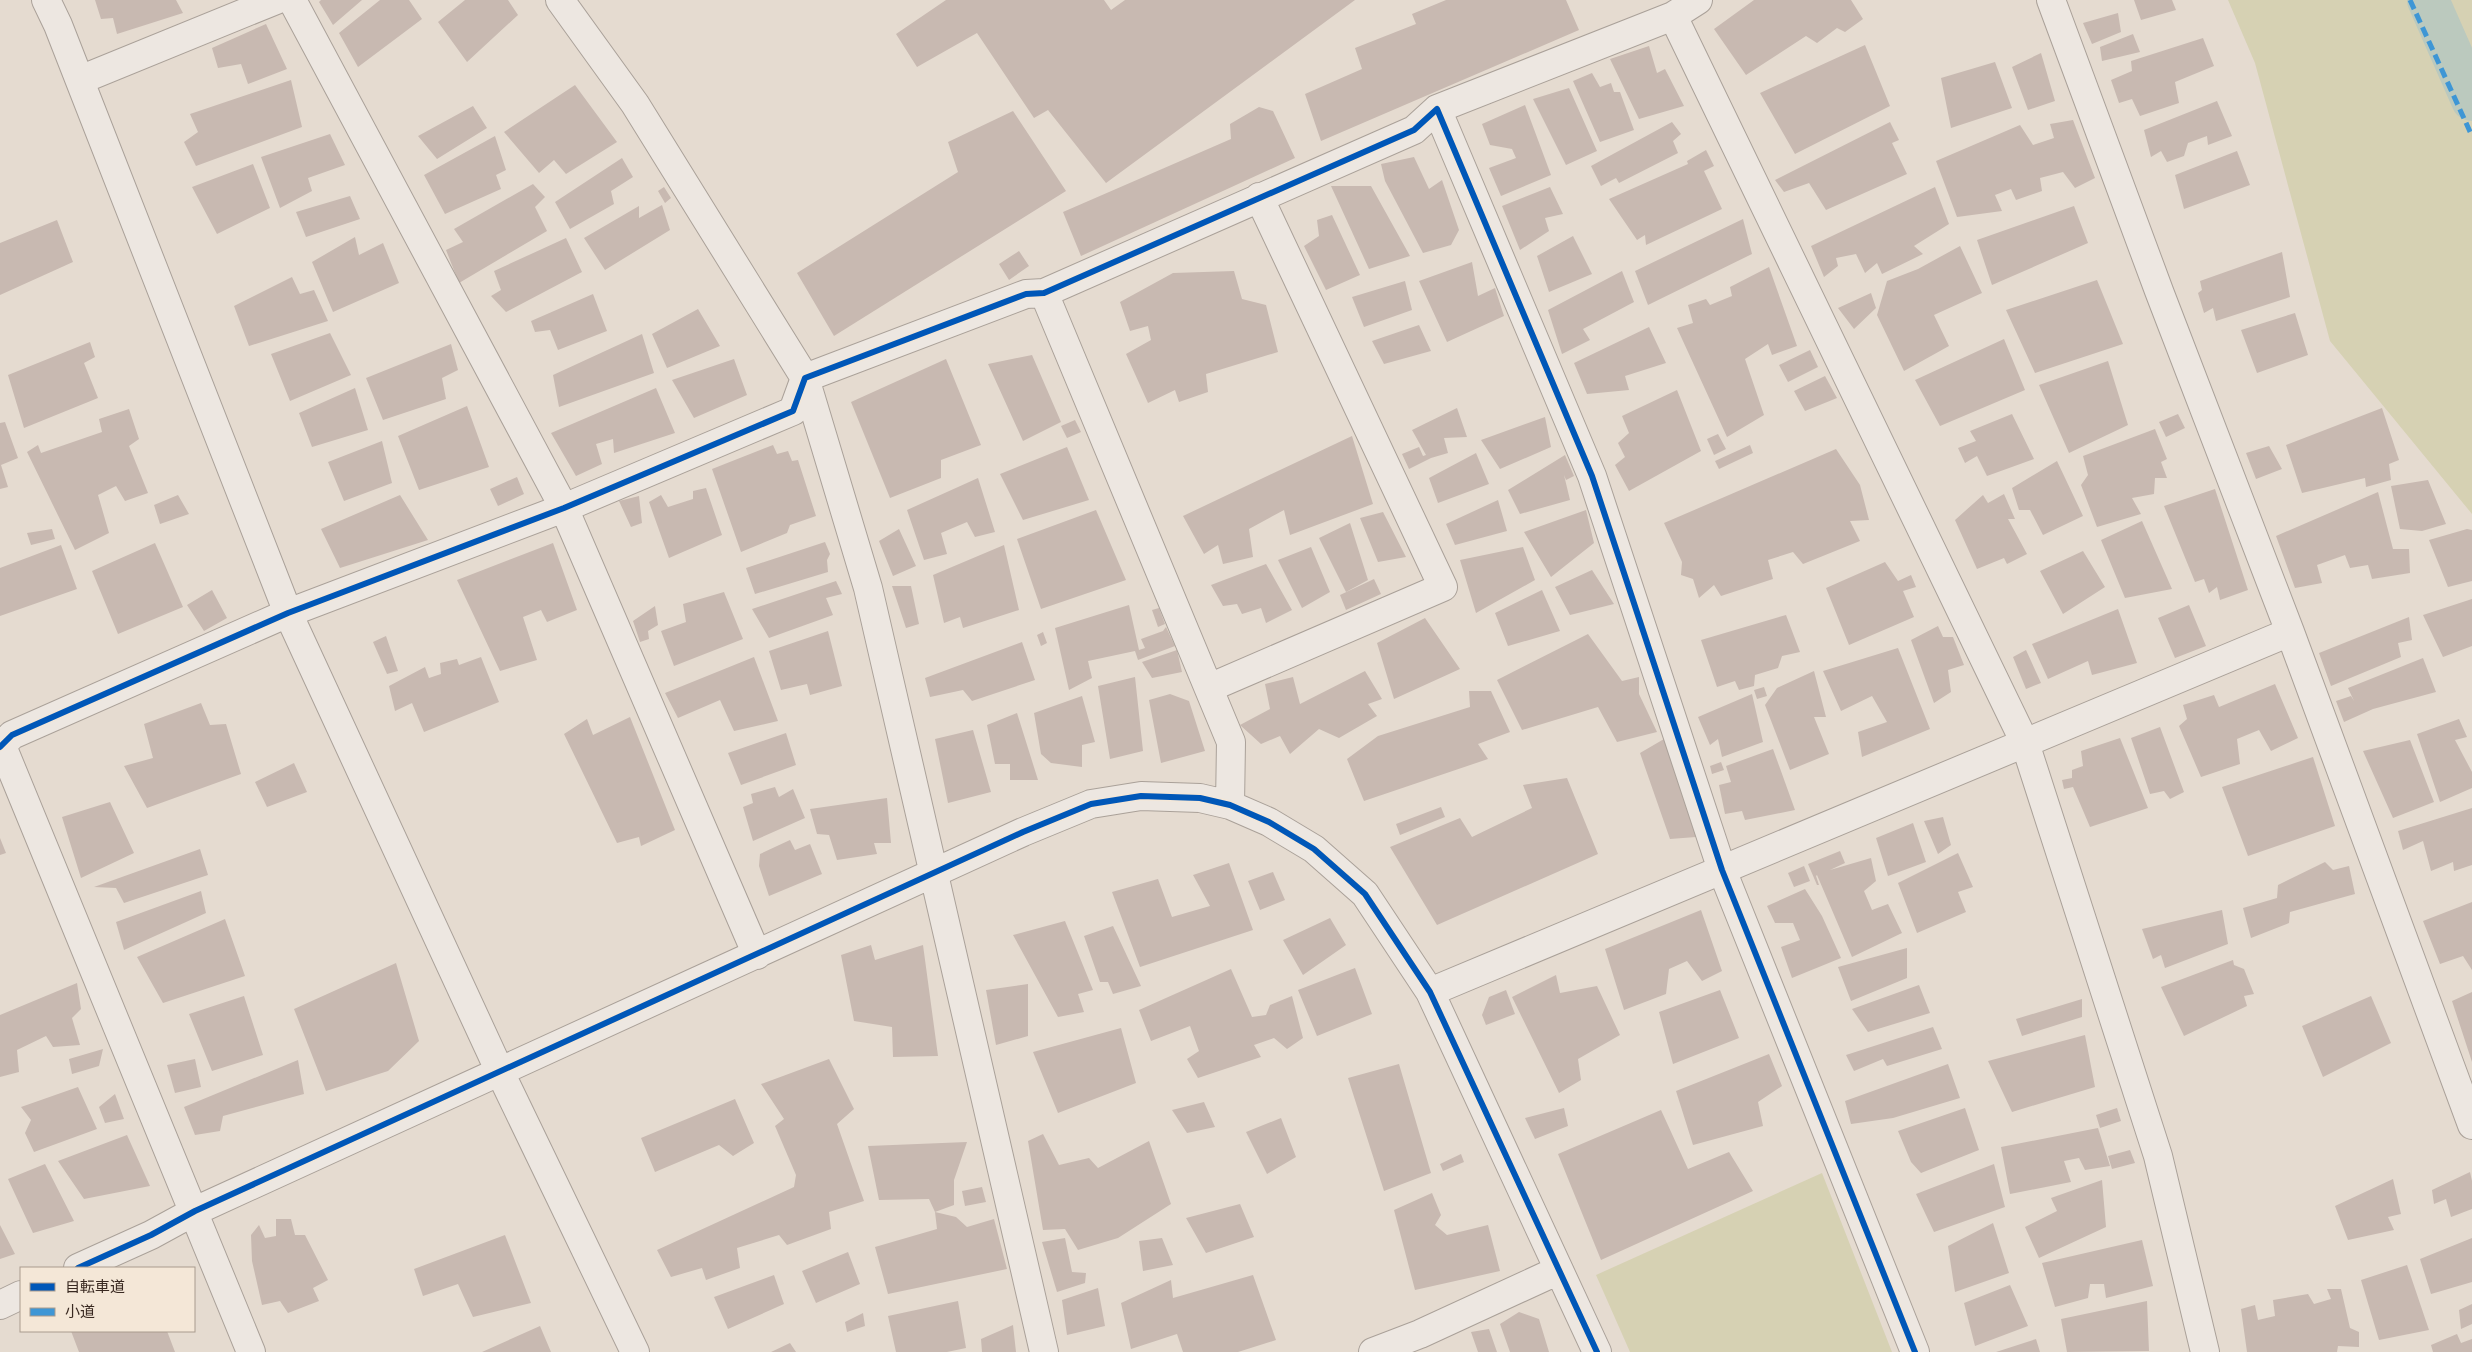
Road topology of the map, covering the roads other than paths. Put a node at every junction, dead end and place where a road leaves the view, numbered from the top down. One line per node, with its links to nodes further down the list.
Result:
1 (46, 0): 7 (street)
2 (276, 0): 7 (street)
3 (292, 0): 12 (street)
4 (560, 0): 11 (street)
5 (2051, 0): 14 (street)
6 (1684, 6): 8 (street); 16 (street)
7 (80, 80): 13 (street)
8 (1437, 109): 9 (street); 19 (street)
9 (1259, 197): 10 (street); 15 (street)
10 (1044, 293): 11 (street); 15 (street)
11 (805, 378): 12 (street); 20 (street)
12 (564, 508): 13 (street); 21 (street)
13 (288, 612): 17 (street); 23 (street)
14 (2290, 632): 16 (street); 24 (street)
15 (1209, 688): 18 (street)
16 (2025, 743): 19 (street); 36 (street)
17 (1, 745): 25 (street)
18 (1230, 805): 20 (street); 22 (street)
19 (1722, 870): 22 (street); 35 (street)
20 (934, 874): 21 (street); 32 (street)
21 (756, 955): 23 (street)
22 (1430, 992): 27 (street)
23 (500, 1072): 25 (street); 31 (street)
24 (2472, 1125)
25 (195, 1211): 26 (street); 30 (street)
26 (80, 1267)
27 (1559, 1270): 33 (street); 34 (street)
28 (20, 1295): 29 (street)
29 (0, 1305)
30 (251, 1352)
31 (635, 1352)
32 (1044, 1352)
33 (1373, 1352)
34 (1597, 1352)
35 (1915, 1352)
36 (2204, 1352)

